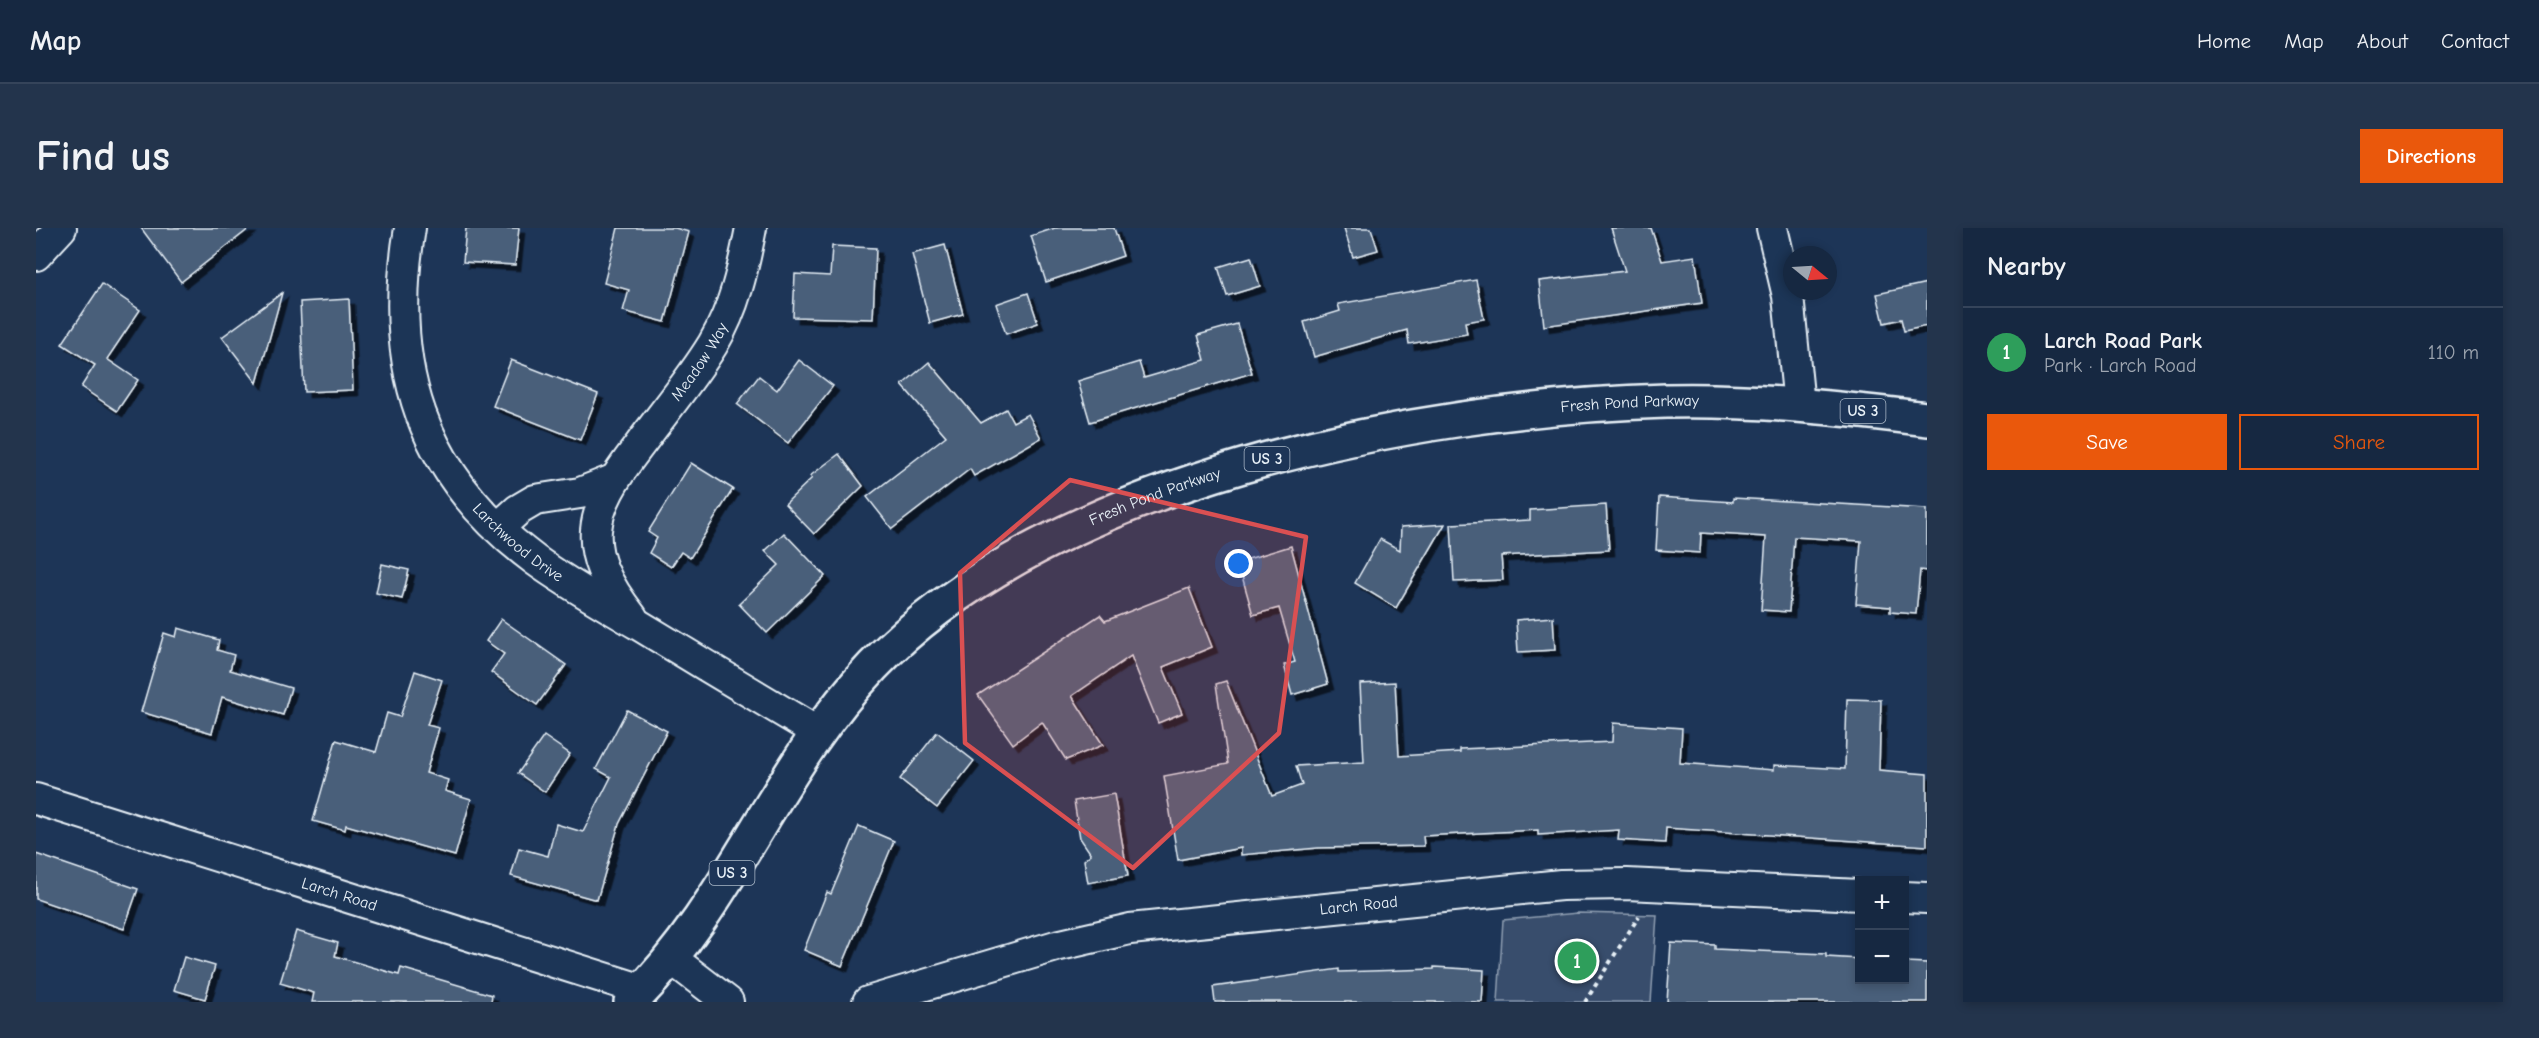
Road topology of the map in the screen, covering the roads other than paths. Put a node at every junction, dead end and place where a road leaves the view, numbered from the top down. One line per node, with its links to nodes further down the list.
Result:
1 (61, 228): 5 (street)
2 (410, 228): 9 (street, Larchwood Drive)
3 (751, 228): 8 (street, Meadow Way)
4 (1772, 228): 6 (street)
5 (36, 255)
6 (1799, 405): 7 (highway, Fresh Pond Parkway / US 3); 11 (highway, Fresh Pond Parkway / US 3)
7 (1927, 419)
8 (613, 480): 9 (street); 10 (street, Meadow Way)
9 (498, 528): 10 (street, Larchwood Drive)
10 (638, 624): 11 (street, Larchwood Drive)
11 (818, 732): 16 (highway, Fresh Pond Parkway / US 3)
12 (36, 799): 17 (street, Larch Road)
13 (1855, 895): 19 (street, Larch Road)
14 (1909, 897): 15 (street)
15 (1927, 898)
16 (672, 958): 17 (highway, Fresh Pond Parkway / US 3); 18 (street)
17 (637, 996)
18 (728, 1002)
19 (868, 1002)

